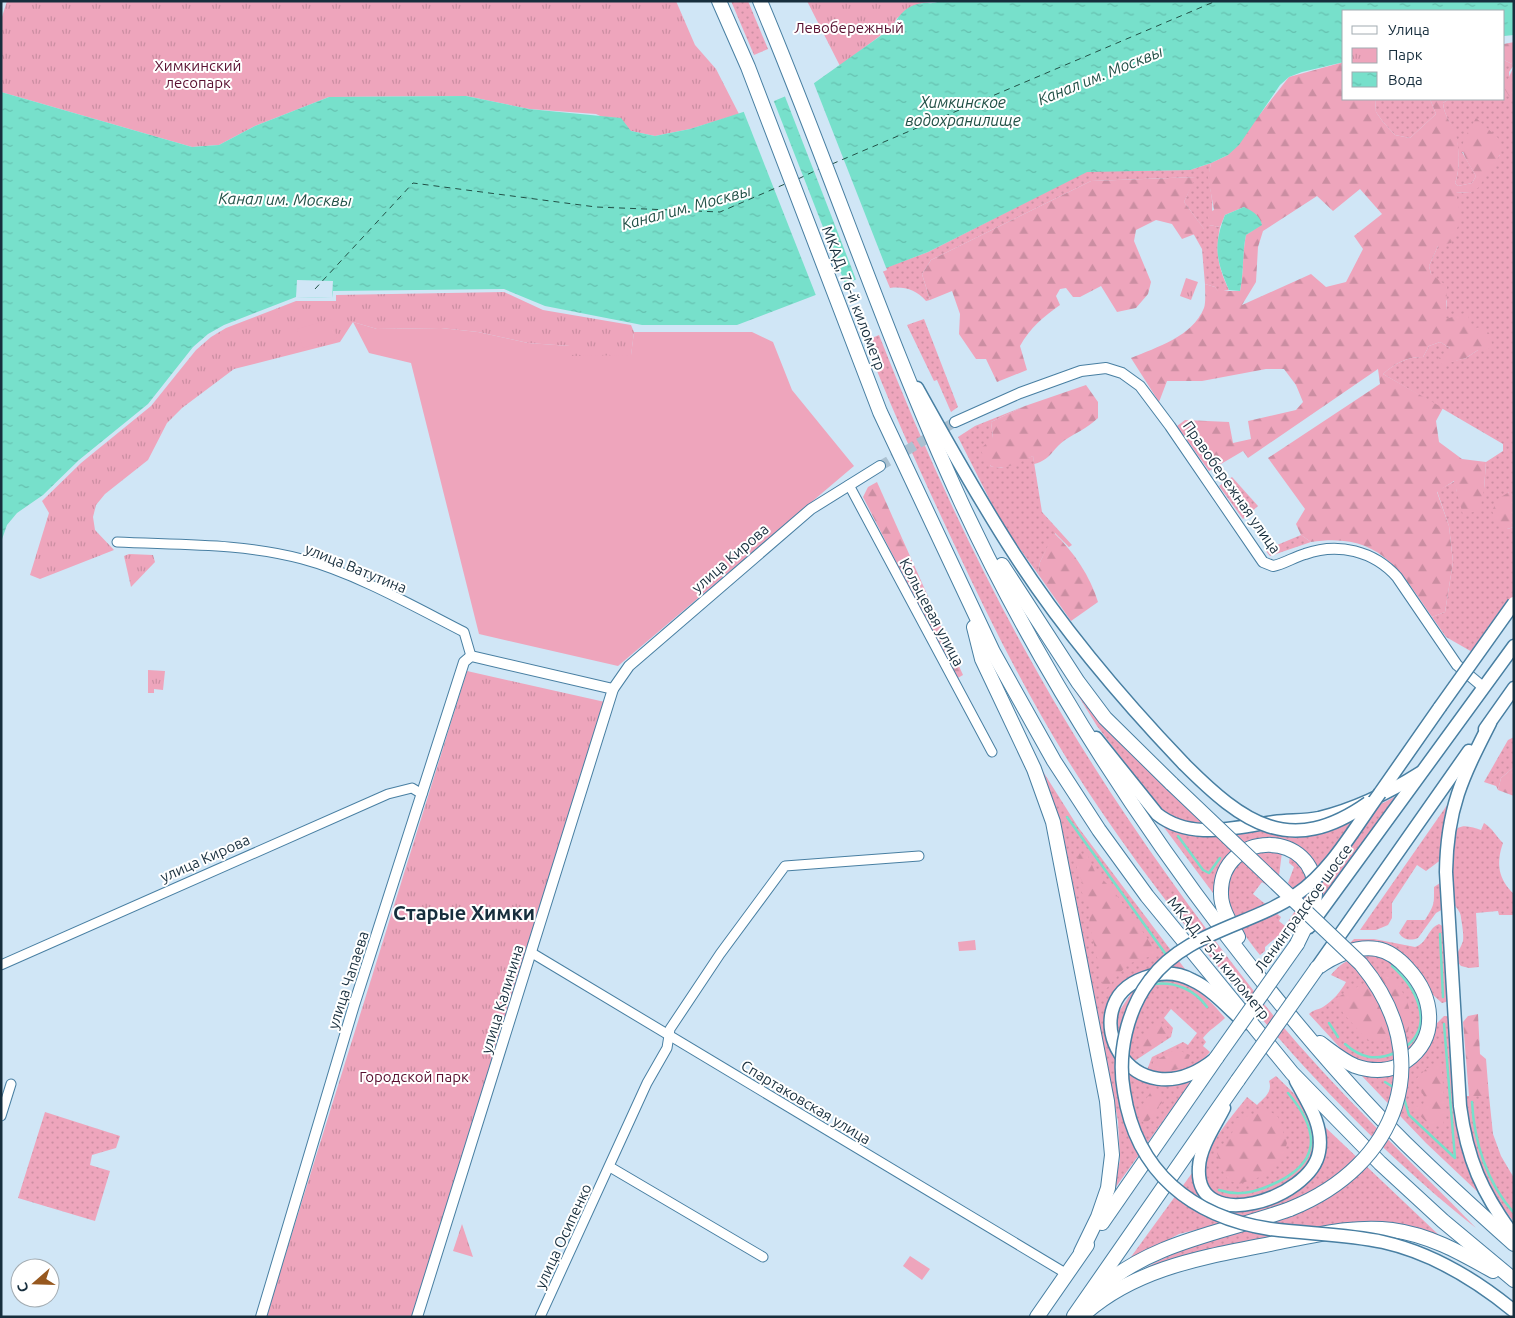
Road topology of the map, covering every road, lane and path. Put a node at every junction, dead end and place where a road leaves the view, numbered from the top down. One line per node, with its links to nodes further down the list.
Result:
1 (719, 1): 10 (highway, МКАД, 76-й километр)
2 (760, 1): 3 (highway, МКАД, 76-й километр)
3 (898, 353): 7 (highway, МКАД, 76-й километр); 21 (main road, bridge)
4 (955, 422): 14 (street, Правобережная улица)
5 (880, 466): 6 (street, улица Кирова)
6 (849, 485): 16 (street, улица Кирова); 19 (street, Кольцевая улица)
7 (961, 502): 9 (highway, МКАД, 76-й километр); 46 (highway, bridge)
8 (117, 542): 13 (street, улица Ватутина)
9 (1008, 596): 17 (highway, МКАД, 75-й километр)
10 (968, 602): 31 (highway, МКАД, 75-й километр); 40 (highway)
11 (1514, 603): 21 (main road, bridge)
12 (1514, 646): 14 (main road, Ленинградское шоссе)
13 (471, 656): 16 (street); 22 (street, улица Чапаева)
14 (1483, 687): 20 (main road, Ленинградское шоссе)
15 (1514, 688): 18 (main road)
16 (613, 689): 25 (street, улица Калинина)
17 (1063, 696): 20 (main road); 28 (highway, МКАД, 75-й километр)
18 (1490, 722): 27 (main road); 38 (main road)
19 (992, 752)
20 (1420, 773): 24 (main road, Ленинградское шоссе)
21 (1380, 793): 45 (main road, bridge)
22 (422, 794): 26 (street, улица Кирова); 47 (street, улица Чапаева)
23 (918, 856): 30 (street, улица Осипенко)
24 (1297, 944): 28 (highway); 32 (highway, Ленинградское шоссе, bridge)
25 (532, 952): 30 (street, Спартаковская улица); 48 (street, улица Калинина)
26 (1, 965)
27 (1316, 968): 29 (highway); 34 (highway, bridge)
28 (1262, 982): 29 (highway, МКАД, 75-й километр)
29 (1303, 1031): 39 (highway, МКАД, 75-й километр)
30 (670, 1036): 37 (street, улица Осипенко); 42 (street, Спартаковская улица)
31 (1263, 1038): 32 (main road); 33 (highway, МКАД, 75-й километр)
32 (1217, 1057): 40 (highway, Ленинградское шоссе)
33 (1292, 1073): 34 (main road); 43 (highway, МКАД, 75-й километр)
34 (1238, 1080): 46 (highway)
35 (11, 1084): 36 (street)
36 (1, 1116)
37 (610, 1167): 41 (street); 49 (street, улица Осипенко)
38 (1514, 1236)
39 (1514, 1244)
40 (1081, 1252): 42 (highway, Ленинградское шоссе)
41 (763, 1257)
42 (1067, 1274): 50 (highway, Ленинградское шоссе)
43 (1514, 1280)
44 (1514, 1284): 46 (highway)
45 (1514, 1311)
46 (1078, 1314)
47 (261, 1317)
48 (417, 1317)
49 (540, 1317)
50 (1037, 1317)

